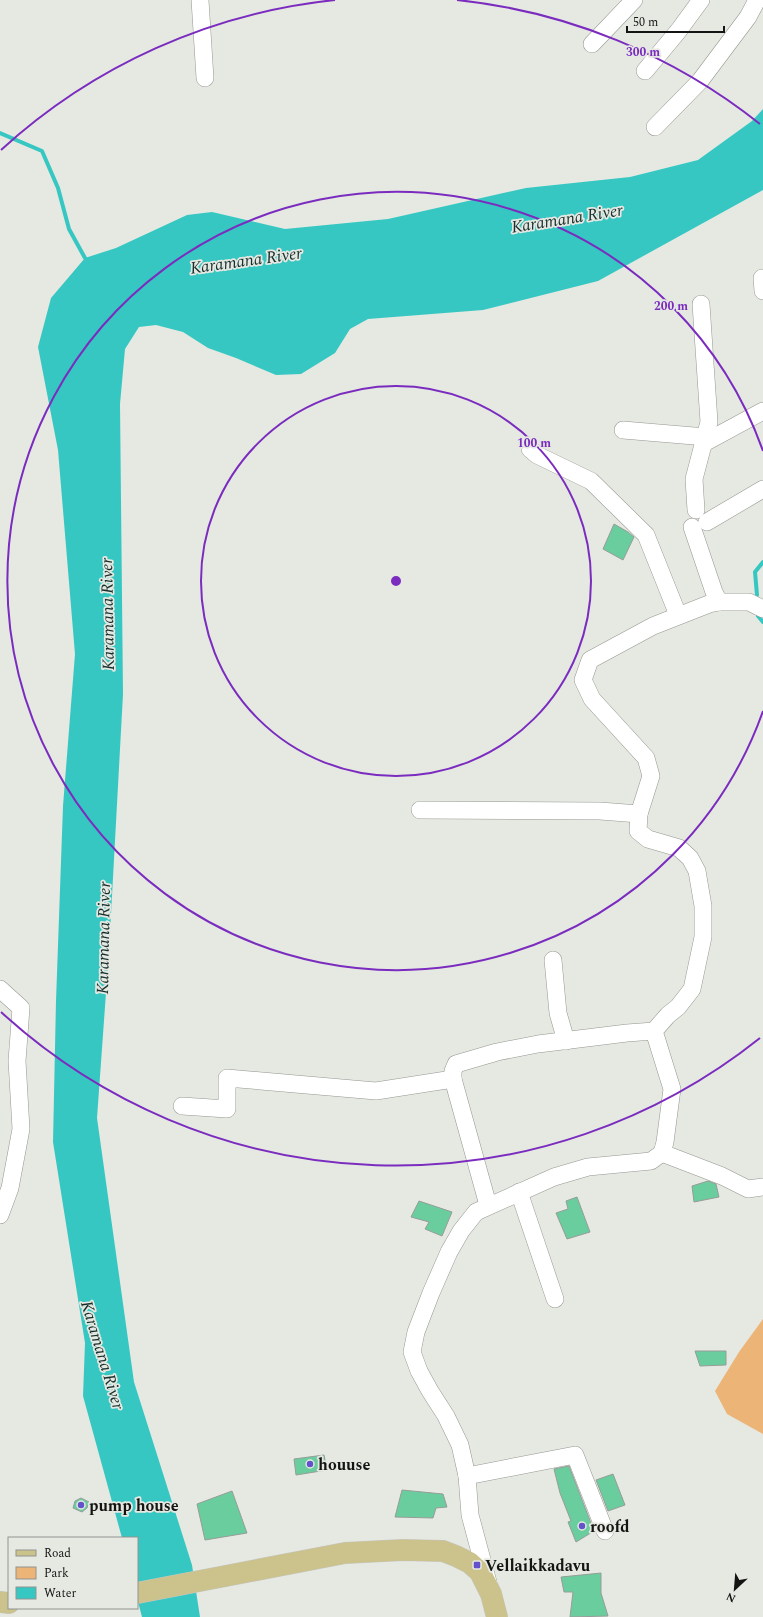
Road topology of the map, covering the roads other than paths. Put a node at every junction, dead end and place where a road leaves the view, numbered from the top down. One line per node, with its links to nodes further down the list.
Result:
1 (200, 0): 7 (street)
2 (634, 0): 5 (street)
3 (701, 0): 6 (street)
4 (757, 0): 8 (street)
5 (592, 44)
6 (645, 71)
7 (205, 78)
8 (655, 127)
9 (701, 304): 12 (street)
10 (763, 412): 12 (street)
11 (623, 430): 12 (street)
12 (705, 440): 15 (street)
13 (530, 449): 18 (street)
14 (763, 489): 15 (street)
15 (699, 520): 16 (street)
16 (719, 602): 17 (street); 18 (street)
17 (763, 610)
18 (678, 615): 20 (street)
19 (420, 810): 20 (street)
20 (639, 814): 23 (street)
21 (553, 960): 24 (street)
22 (0, 989): 31 (street)
23 (654, 1031): 24 (street); 27 (street)
24 (566, 1041): 25 (street)
25 (453, 1079): 26 (street); 30 (street)
26 (182, 1106)
27 (662, 1153): 28 (street); 29 (street)
28 (763, 1187)
29 (520, 1192): 30 (street); 32 (street)
30 (488, 1205): 33 (street)
31 (0, 1215)
32 (555, 1299)
33 (467, 1476): 34 (street); 36 (street)
34 (605, 1531)
35 (138, 1593): 36 (main road)
36 (491, 1594): 37 (main road)
37 (497, 1617)

